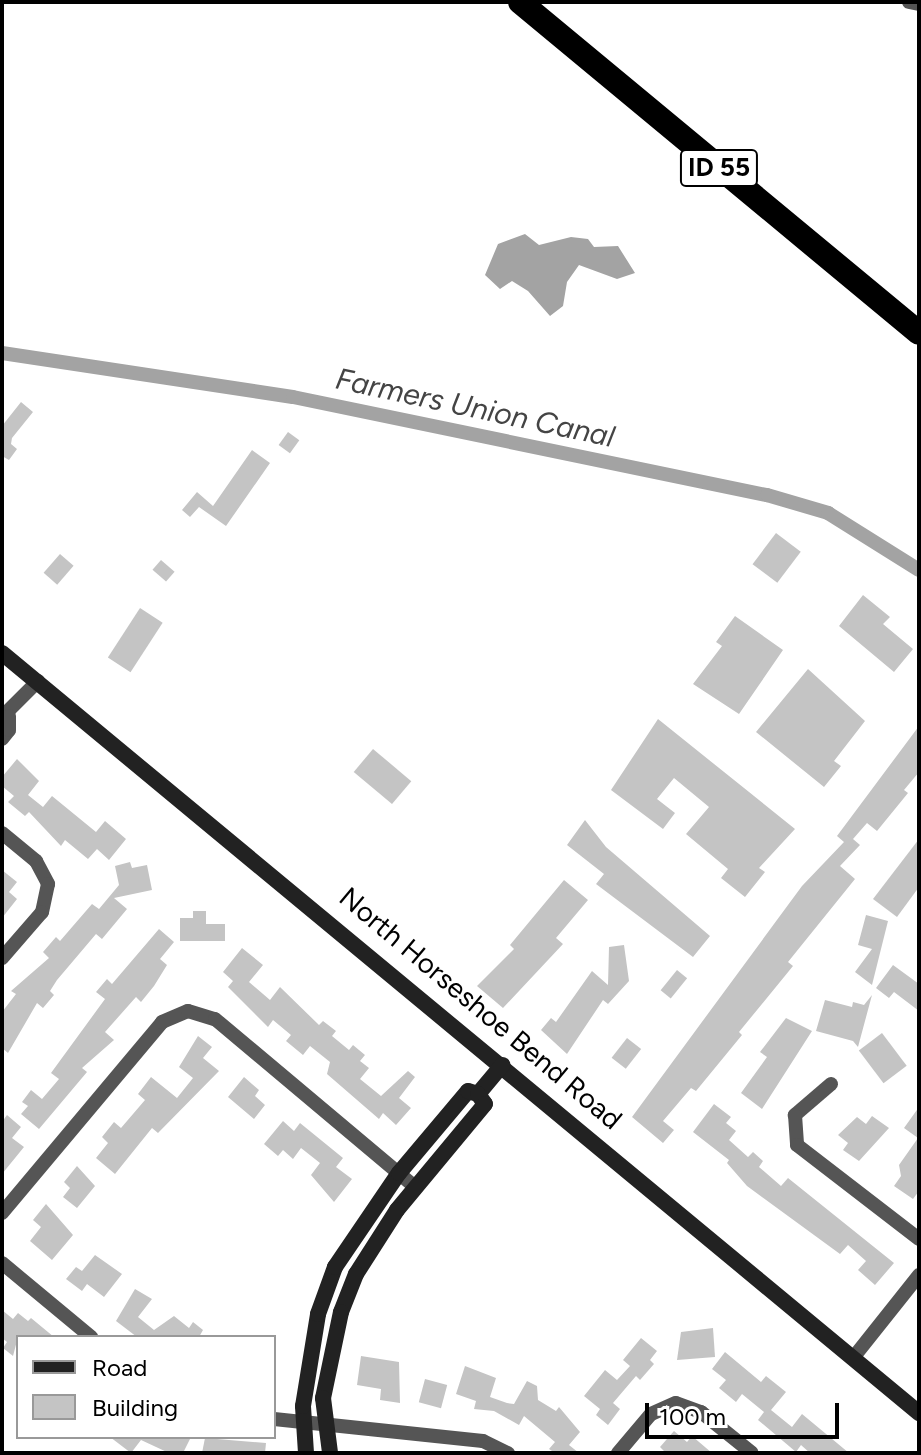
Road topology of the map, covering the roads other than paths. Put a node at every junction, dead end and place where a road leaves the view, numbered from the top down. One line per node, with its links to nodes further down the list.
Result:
1 (520, 2): 4 (highway, ID 55)
2 (909, 2): 3 (street)
3 (919, 4)
4 (919, 333)
5 (2, 653): 6 (street, North Horseshoe Bend Road)
6 (38, 681): 7 (street); 11 (street, North Horseshoe Bend Road)
7 (6, 716): 8 (street)
8 (2, 739)
9 (2, 833): 10 (street)
10 (2, 958)
11 (502, 1065): 13 (street); 21 (street, North Horseshoe Bend Road)
12 (831, 1084): 17 (street)
13 (478, 1094): 14 (street); 15 (street)
14 (399, 1173): 15 (street); 16 (street); 24 (street)
15 (415, 1187): 25 (street)
16 (2, 1213)
17 (919, 1239)
18 (2, 1263): 20 (street)
19 (919, 1275): 21 (street)
20 (89, 1335)
21 (853, 1358): 22 (street, North Horseshoe Bend Road)
22 (919, 1413)
23 (276, 1419): 24 (street)
24 (303, 1422): 25 (street); 26 (street)
25 (326, 1424): 27 (street); 28 (street)
26 (306, 1453)
27 (330, 1453)
28 (508, 1453)
29 (618, 1453): 30 (street)
30 (752, 1453)

